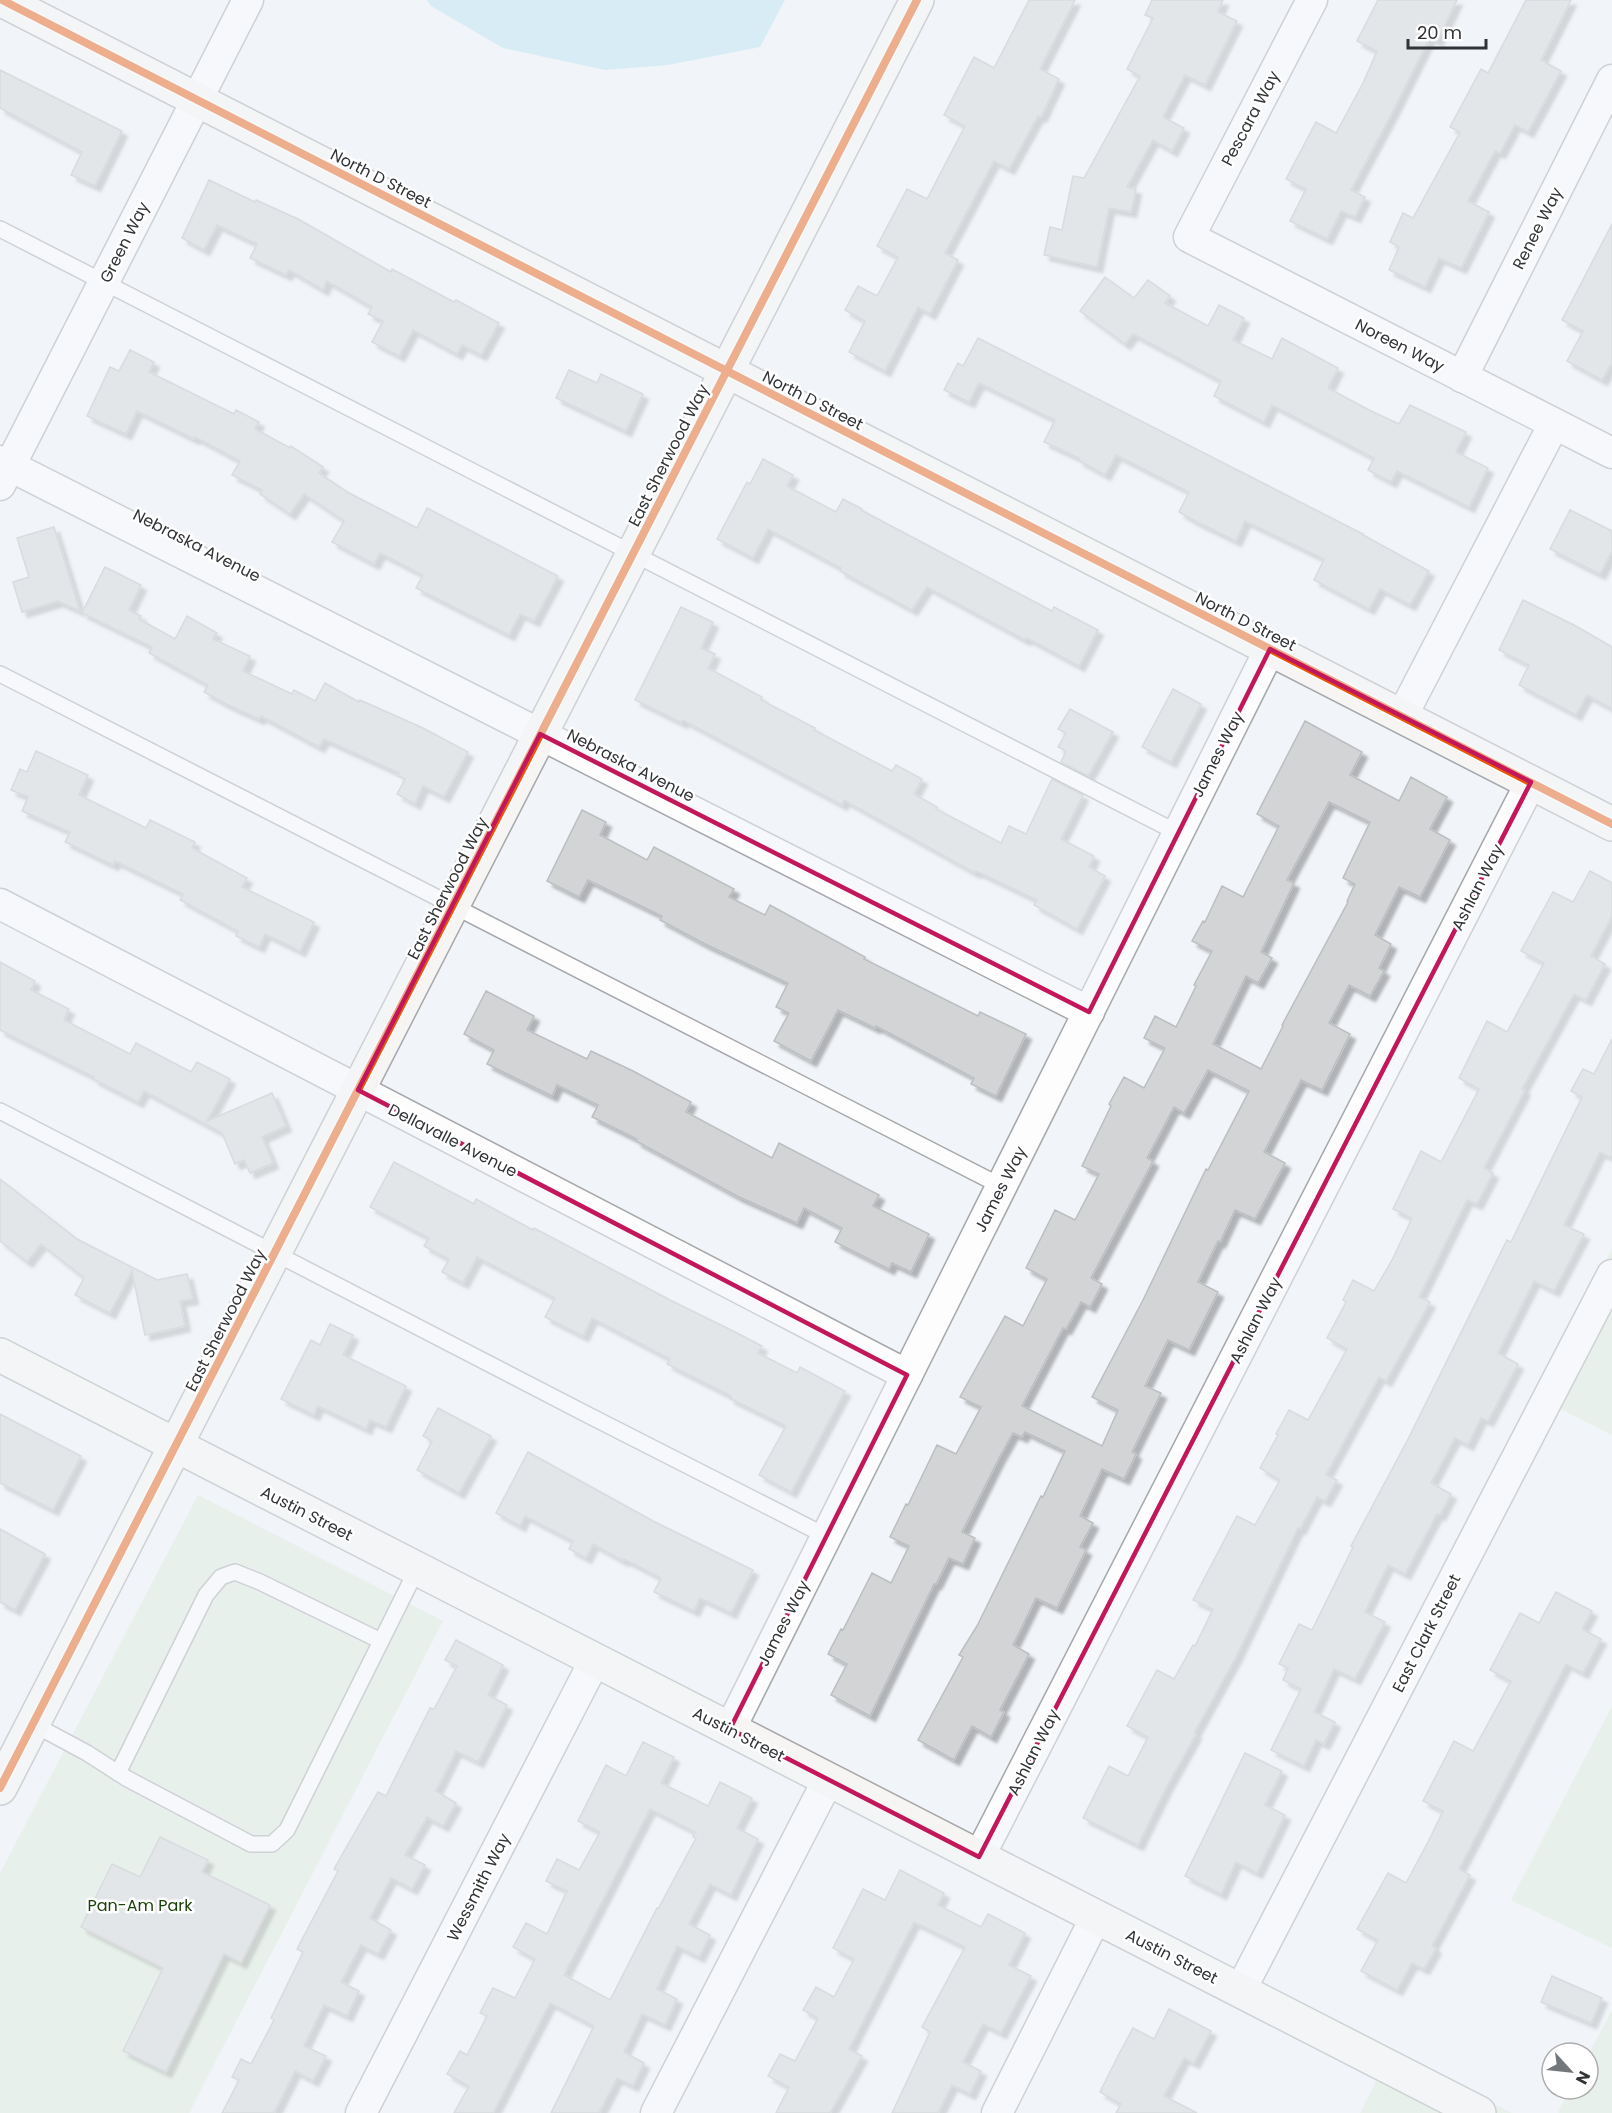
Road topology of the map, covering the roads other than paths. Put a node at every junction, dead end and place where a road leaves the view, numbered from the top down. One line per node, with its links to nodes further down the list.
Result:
1 (2, 0): 6 (street, North D Street)
2 (248, 0): 6 (street, Green Way)
3 (917, 0): 10 (street, East Sherwood Way)
4 (1312, 0): 8 (street, Pescara Way)
5 (1612, 80): 11 (street, Renee Way)
6 (197, 100): 9 (street, Green Way); 10 (street, North D Street)
7 (0, 228): 9 (lane)
8 (1189, 237): 11 (street, Noreen Way)
9 (104, 282): 14 (street, Green Way); 15 (lane)
10 (727, 370): 15 (street, East Sherwood Way); 16 (street, North D Street)
11 (1462, 377): 12 (street, Noreen Way)
12 (1554, 424): 13 (street, Noreen Way); 18 (street)
13 (1612, 453)
14 (3, 470): 19 (street, Nebraska Avenue)
15 (633, 553): 19 (street, East Sherwood Way); 22 (lane)
16 (1270, 648): 18 (street, North D Street); 22 (street, James Way)
17 (0, 674): 24 (lane)
18 (1402, 716): 20 (street, North D Street)
19 (540, 734): 24 (street, East Sherwood Way); 25 (street, Nebraska Avenue)
20 (1531, 782): 21 (street, North D Street); 43 (street, Ashlan Way)
21 (1612, 824)
22 (1178, 832): 25 (street, James Way)
23 (0, 904): 26 (street, Dellavalle Avenue)
24 (453, 905): 26 (street, East Sherwood Way); 28 (lane)
25 (1089, 1011): 28 (street, James Way)
26 (358, 1090): 29 (street, East Sherwood Way); 32 (street, Dellavalle Avenue)
27 (0, 1111): 29 (lane)
28 (1001, 1186): 32 (street, James Way)
29 (274, 1253): 33 (street, East Sherwood Way); 34 (lane)
30 (1612, 1275): 45 (street, East Clark Street)
31 (0, 1355): 33 (street, Austin Street)
32 (907, 1375): 34 (street, James Way)
33 (176, 1445): 35 (street, Austin Street); 38 (street, East Sherwood Way)
34 (826, 1536): 39 (street, James Way)
35 (417, 1569): 36 (lane); 37 (street, Austin Street)
36 (381, 1641): 40 (lane); 40 (lane)
37 (595, 1660): 39 (street, Austin Street); 46 (street, Wessmith Way)
38 (33, 1724): 40 (lane); 42 (street, East Sherwood Way)
39 (730, 1729): 41 (street, Austin Street)
40 (118, 1773)
41 (828, 1780): 43 (street, Austin Street); 47 (street)
42 (0, 1788)
43 (979, 1857): 44 (street, Austin Street)
44 (1096, 1917): 45 (street, Austin Street); 48 (street)
45 (1240, 1990): 49 (street, Austin Street)
46 (361, 2113)
47 (656, 2113)
48 (997, 2113)
49 (1479, 2113)

